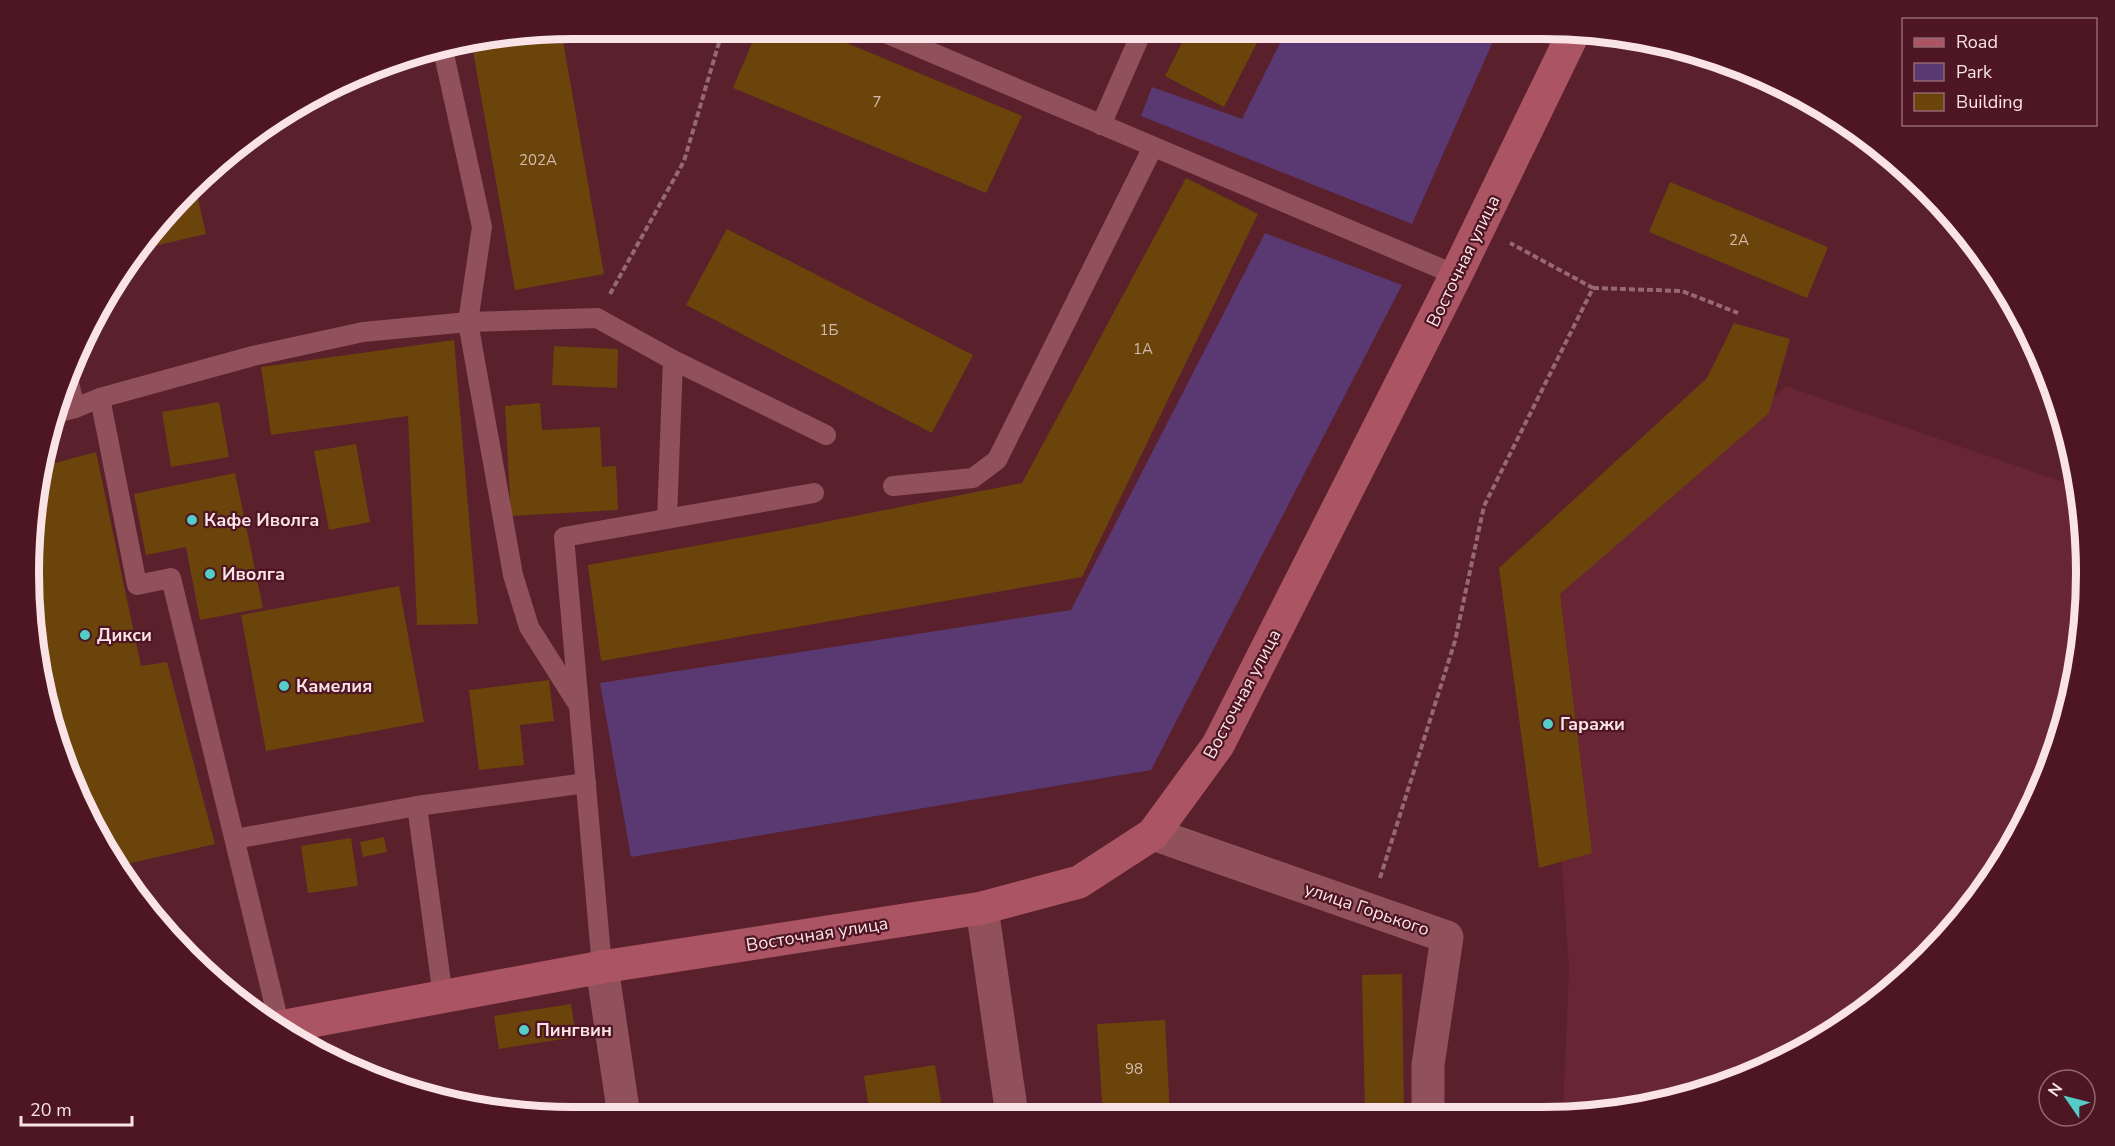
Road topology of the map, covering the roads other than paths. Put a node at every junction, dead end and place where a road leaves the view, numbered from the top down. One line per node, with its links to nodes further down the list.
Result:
1 (899, 39): 5 (lane)
2 (1139, 39): 5 (lane)
3 (1570, 40): 7 (main road, Восточная улица)
4 (444, 55): 8 (lane)
5 (1101, 125): 6 (lane)
6 (1153, 147): 7 (lane); 13 (lane)
7 (1456, 275): 19 (main road, Восточная улица)
8 (468, 322): 9 (lane); 10 (lane); 16 (lane)
9 (674, 360): 12 (lane); 15 (lane)
10 (100, 398): 11 (lane); 20 (lane)
11 (65, 411)
12 (826, 435)
13 (893, 486)
14 (814, 493): 15 (lane)
15 (667, 519): 16 (lane)
16 (579, 706): 17 (lane)
17 (586, 783): 18 (lane); 22 (lane)
18 (417, 806): 20 (lane); 23 (lane)
19 (1153, 834): 21 (main road, Восточная улица); 28 (street, улица Горького)
20 (235, 838): 24 (lane)
21 (982, 908): 22 (main road, Восточная улица); 27 (street)
22 (602, 967): 23 (main road, Восточная улица); 26 (street)
23 (443, 997): 25 (main road, Восточная улица)
24 (278, 1018)
25 (290, 1025)
26 (623, 1107)
27 (1011, 1107)
28 (1428, 1107)

